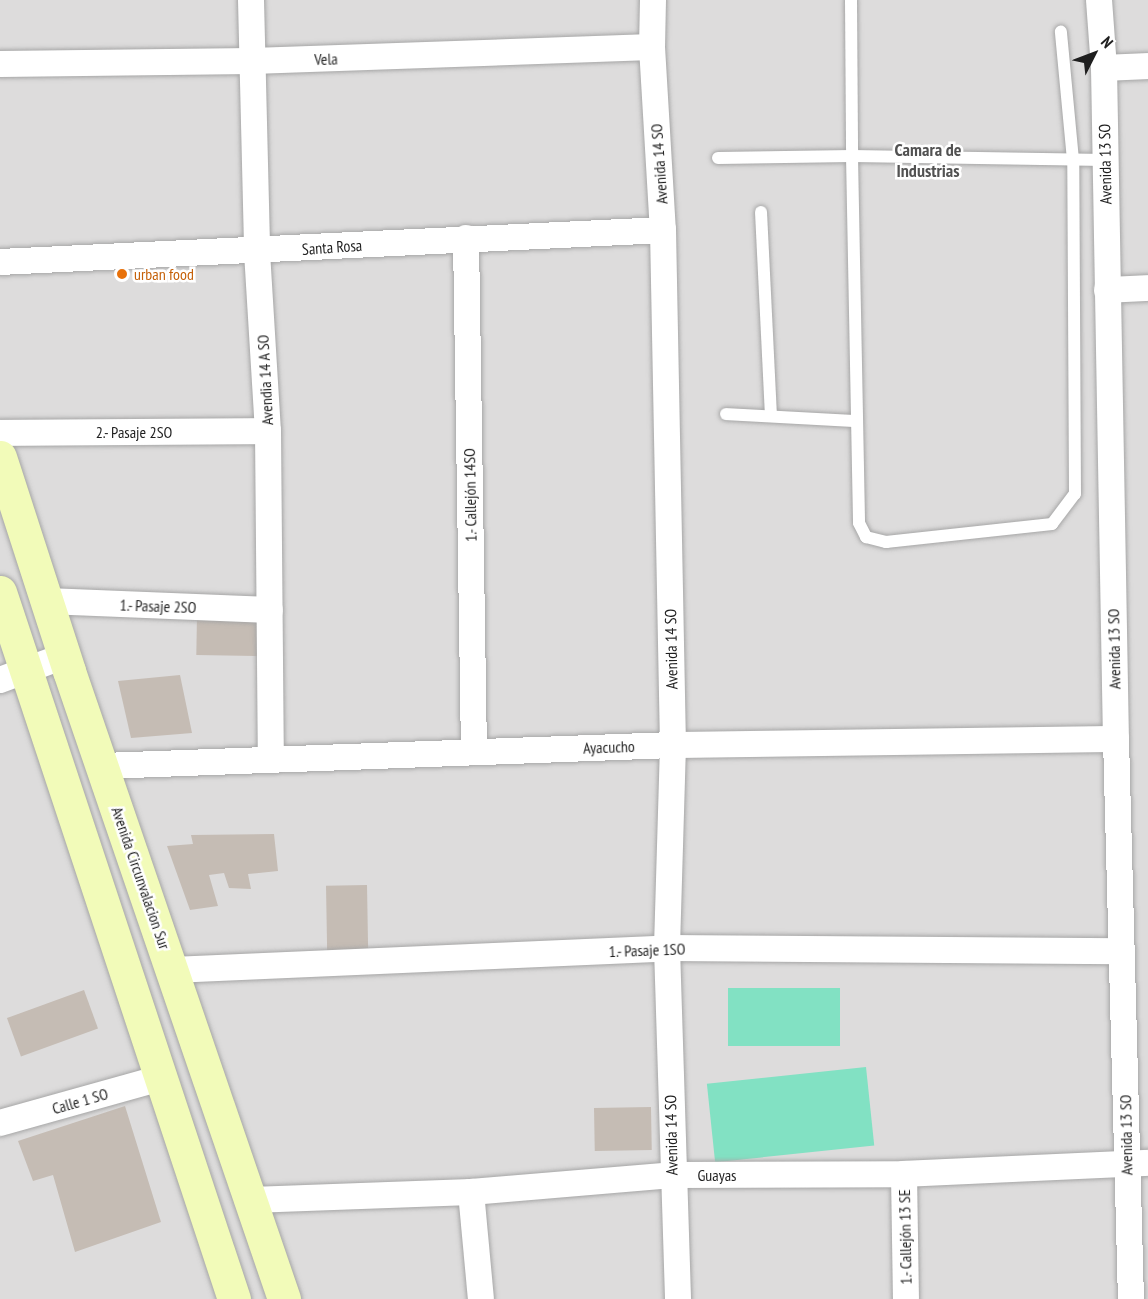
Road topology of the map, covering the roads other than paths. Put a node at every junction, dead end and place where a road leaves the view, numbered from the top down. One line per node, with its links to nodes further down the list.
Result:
1 (251, 0): 7 (street, Avendia 14 A SO)
2 (653, 0): 6 (street, Avenida 14 SO)
3 (851, 0): 11 (lane)
4 (1099, 0): 10 (street, Avenida 13 SO)
5 (1061, 32): 13 (lane)
6 (652, 47): 7 (street, Vela); 16 (street, Avenida 14 SO)
7 (252, 61): 8 (street, Vela); 18 (street, Avendia 14 A SO)
8 (0, 64)
9 (1148, 66): 10 (street)
10 (1104, 68): 14 (street, Avenida 13 SO)
11 (852, 156): 12 (lane); 13 (lane); 24 (lane)
12 (718, 158)
13 (1073, 160): 14 (lane); 24 (lane)
14 (1106, 160): 21 (street, Avenida 13 SO)
15 (761, 212): 23 (lane)
16 (663, 230): 17 (street, Santa Rosa); 34 (street, Avenida 14 SO)
17 (466, 238): 18 (street, Santa Rosa); 35 (street, 1.- Callejón 14SO)
18 (257, 252): 19 (street, Santa Rosa); 25 (street, Avendia 14 A SO)
19 (0, 262)
20 (1148, 288): 21 (street)
21 (1107, 290): 33 (street, Avenida 13 SO)
22 (726, 414): 23 (lane)
23 (771, 416): 24 (lane)
24 (857, 421)
25 (268, 431): 26 (street, 2.- Pasaje 2SO); 30 (street, Avendia 14 A SO)
26 (0, 433)
27 (0, 457): 29 (main road, Avenida Circunvalacion Sur)
28 (0, 592): 32 (main road)
29 (47, 601): 30 (street, 1.- Pasaje 2SO); 31 (main road, Avenida Circunvalacion Sur)
30 (270, 610): 36 (street, Avendia 14 A SO)
31 (64, 656): 32 (street); 37 (main road, Avenida Circunvalacion Sur)
32 (13, 676): 41 (main road)
33 (1116, 739): 34 (street, Ayacucho); 39 (street, Avenida 13 SO)
34 (673, 745): 35 (street, Ayacucho); 38 (street, Avenida 14 SO)
35 (474, 752): 36 (street, Ayacucho)
36 (271, 760): 37 (street, Ayacucho)
37 (103, 766): 40 (main road, Avenida Circunvalacion Sur)
38 (667, 948): 39 (street, 1.- Pasaje 1SO); 40 (street, 1.- Pasaje 1SO); 44 (street, Avenida 14 SO)
39 (1122, 951): 43 (street, Avenida 13 SO)
40 (172, 970): 47 (main road, Avenida Circunvalacion Sur)
41 (160, 1078): 42 (street, Calle 1 SO); 48 (main road)
42 (0, 1123)
43 (1137, 1164): 45 (street, Guayas); 53 (street, Avenida 13 SO)
44 (672, 1174): 45 (street, Guayas); 46 (street, Guayas); 51 (street, Avenida 14 SO)
45 (904, 1174): 52 (street, 1.- Callejón 13 SE)
46 (471, 1192): 47 (street, Guayas); 50 (street)
47 (251, 1200): 49 (main road, Avenida Circunvalacion Sur)
48 (234, 1299)
49 (284, 1299)
50 (481, 1299)
51 (678, 1299)
52 (906, 1299)
53 (1131, 1299)

